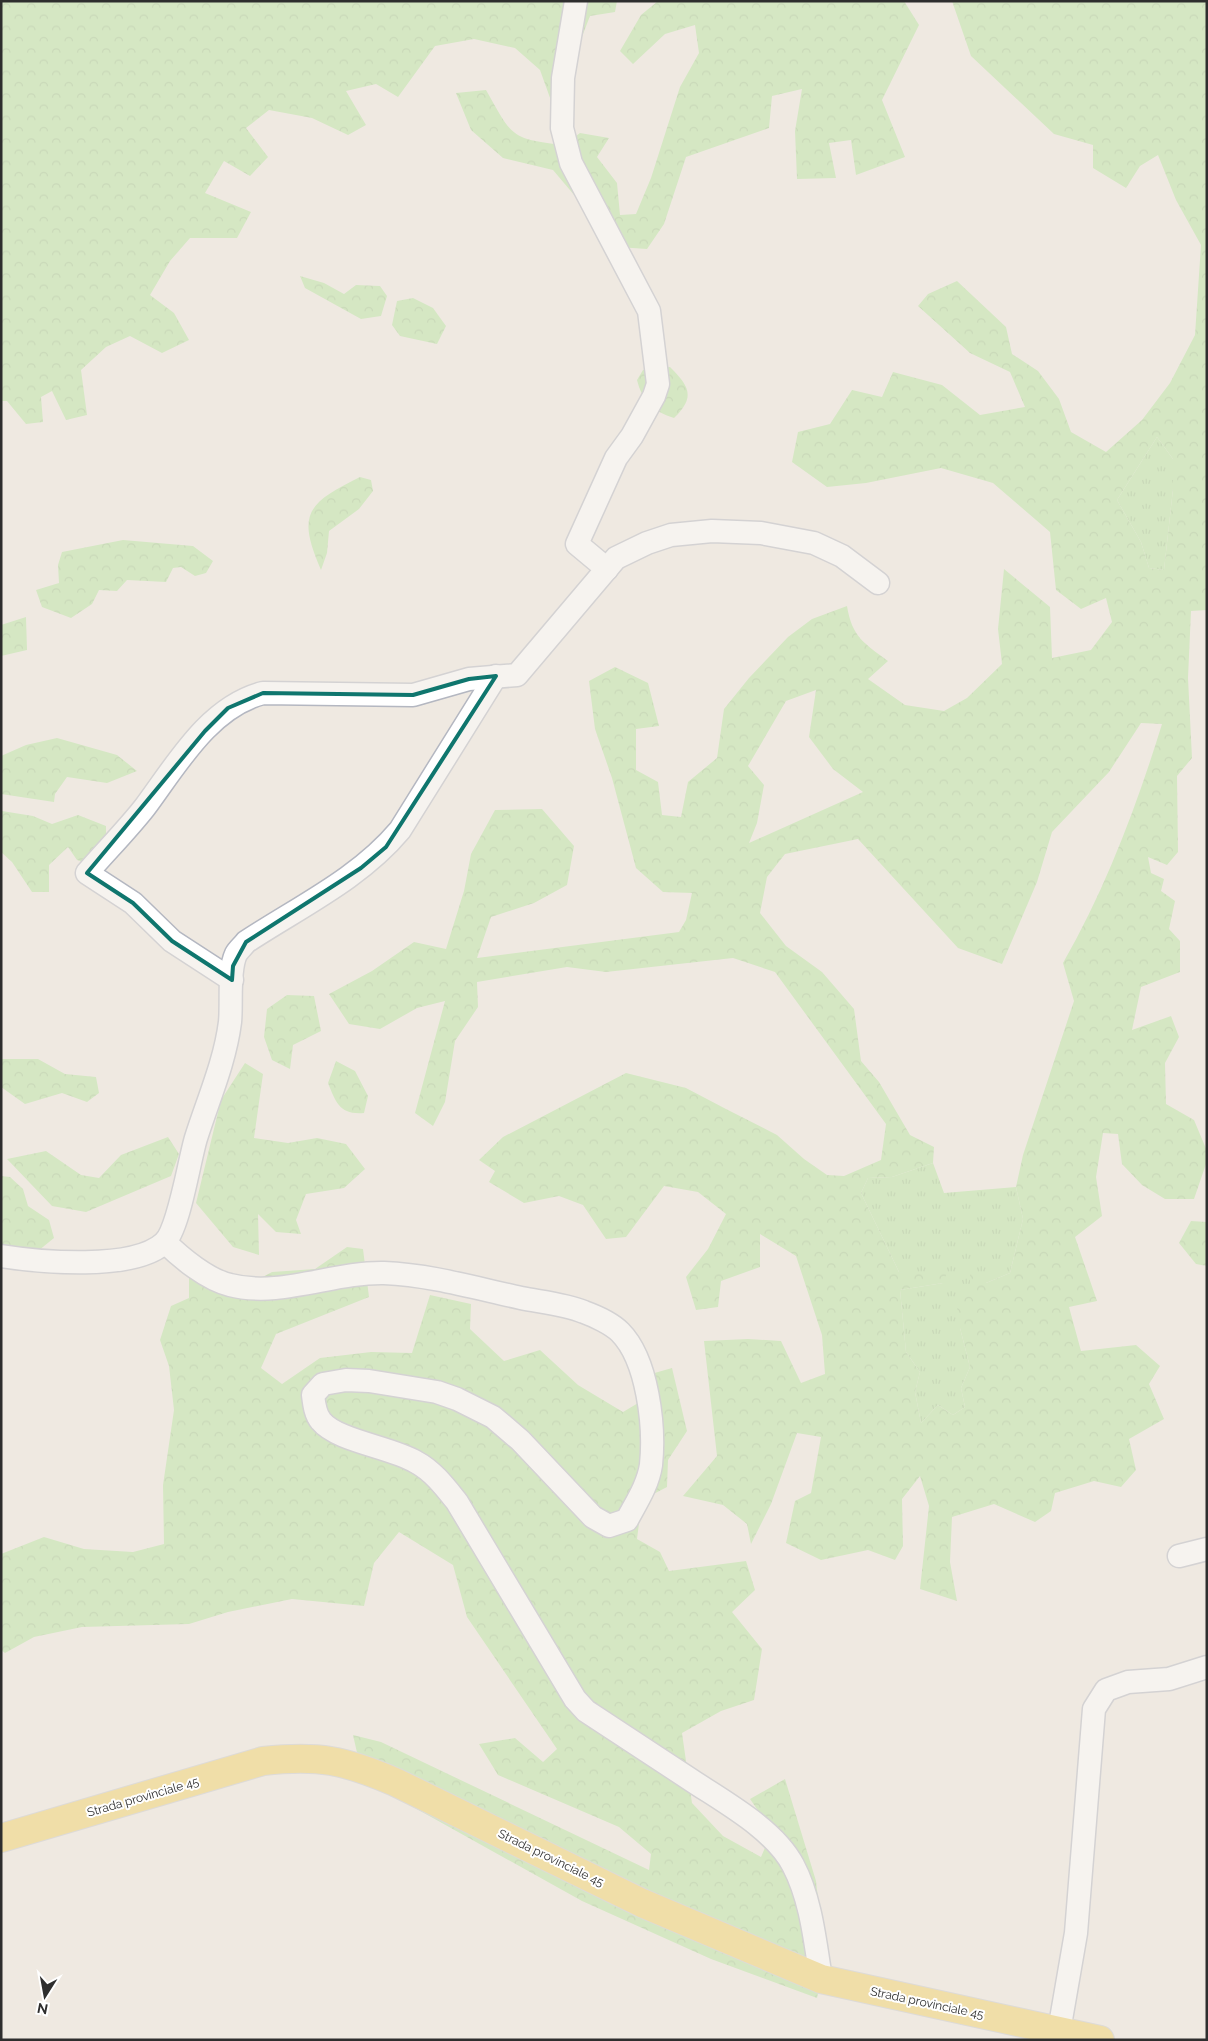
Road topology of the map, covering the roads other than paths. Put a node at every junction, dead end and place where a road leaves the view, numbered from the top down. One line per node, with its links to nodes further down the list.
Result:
1 (576, 1): 2 (street)
2 (607, 569): 3 (street); 4 (street)
3 (878, 582)
4 (496, 676): 5 (street); 5 (street)
5 (232, 980): 6 (street)
6 (165, 1242): 7 (street); 12 (street)
7 (1, 1256)
8 (1207, 1549): 9 (street)
9 (1179, 1556)
10 (1207, 1666): 13 (street)
11 (1, 1838): 12 (main road, Strada provinciale 45)
12 (821, 1979): 13 (main road, Strada provinciale 45)
13 (1059, 2031): 14 (main road, Strada provinciale 45)
14 (1100, 2040)

